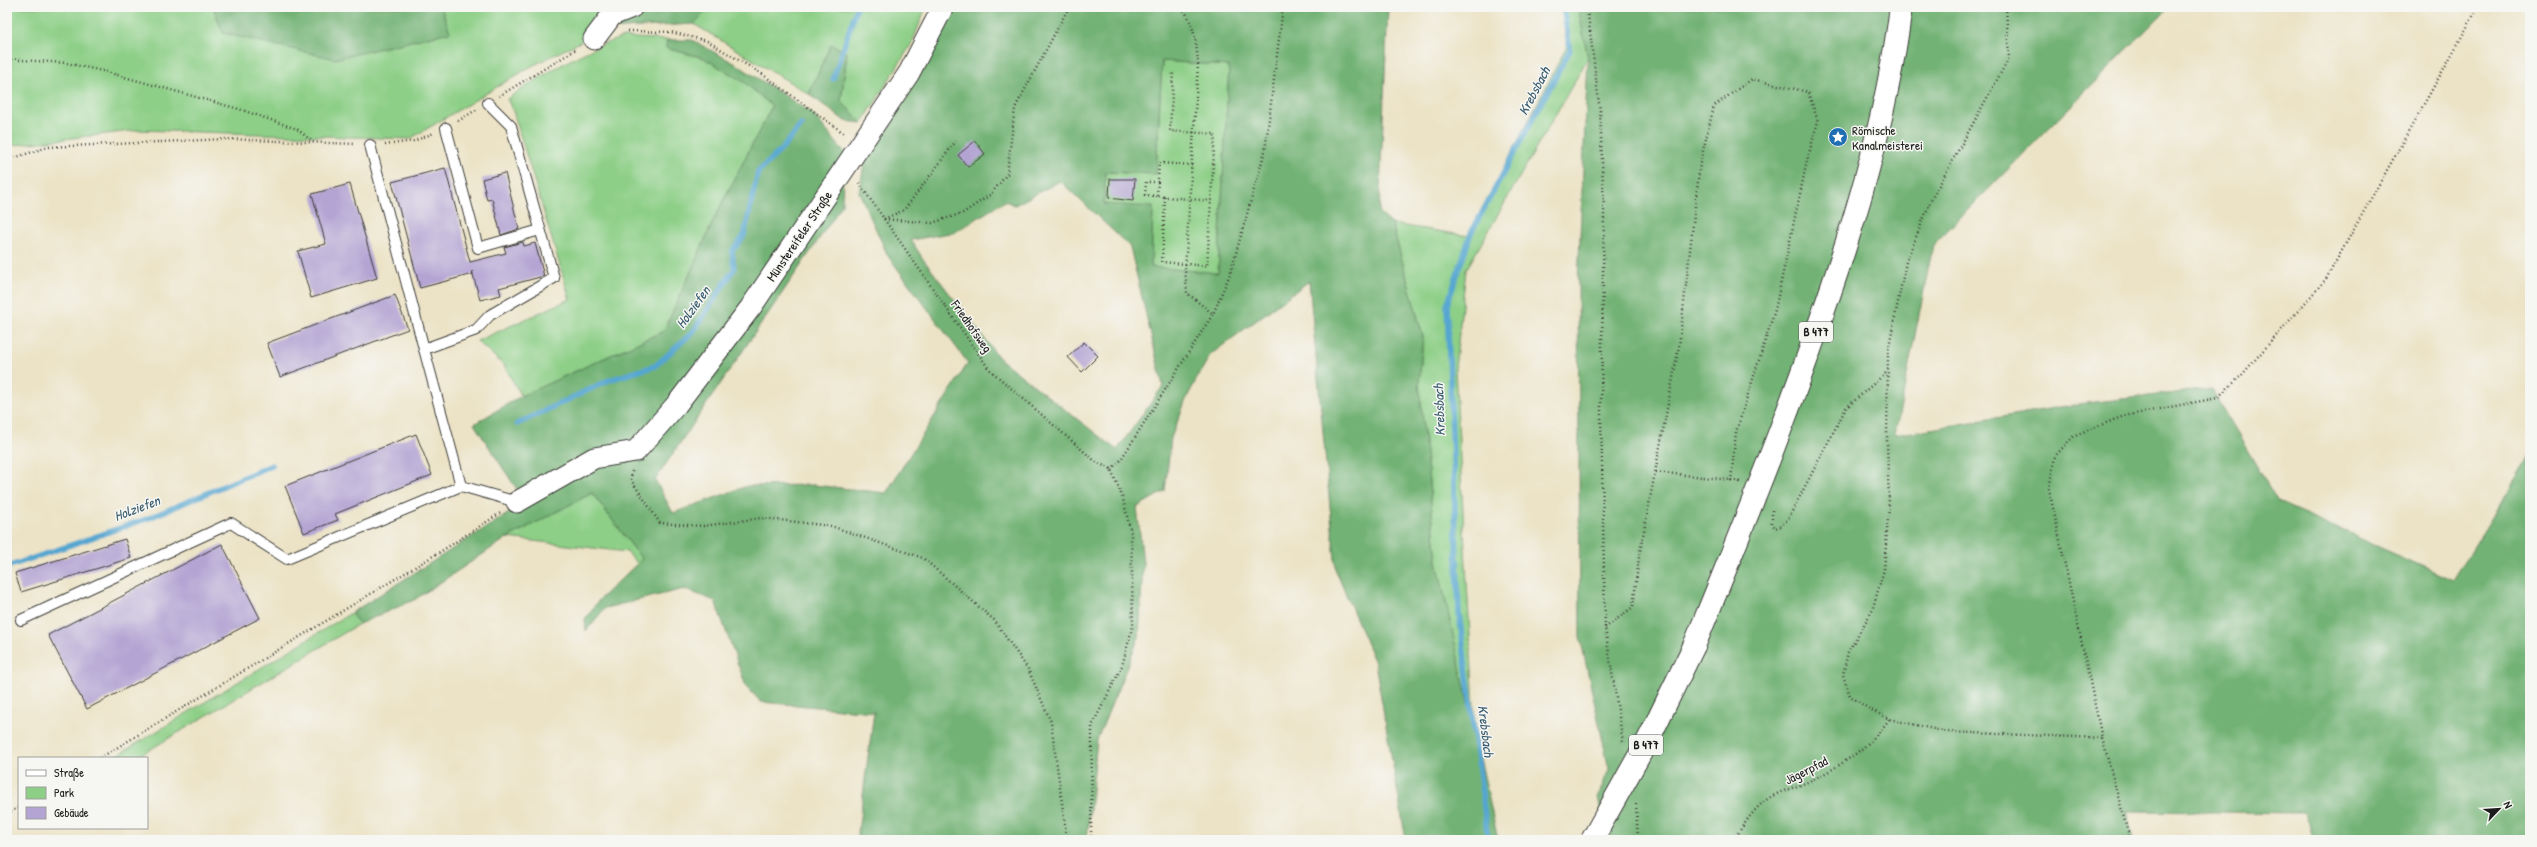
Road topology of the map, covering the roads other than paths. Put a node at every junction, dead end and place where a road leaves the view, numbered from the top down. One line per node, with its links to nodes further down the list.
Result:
1 (632, 7): 4 (street)
2 (943, 7): 11 (street, Münstereifeler Straße)
3 (1901, 7): 13 (main road, B 477, bridge)
4 (594, 39)
5 (488, 103): 8 (lane)
6 (446, 128): 8 (lane)
7 (370, 145): 9 (lane)
8 (540, 230): 9 (lane)
9 (424, 349): 10 (lane)
10 (461, 486): 11 (lane); 12 (lane)
11 (517, 502)
12 (22, 620)
13 (1592, 840)

